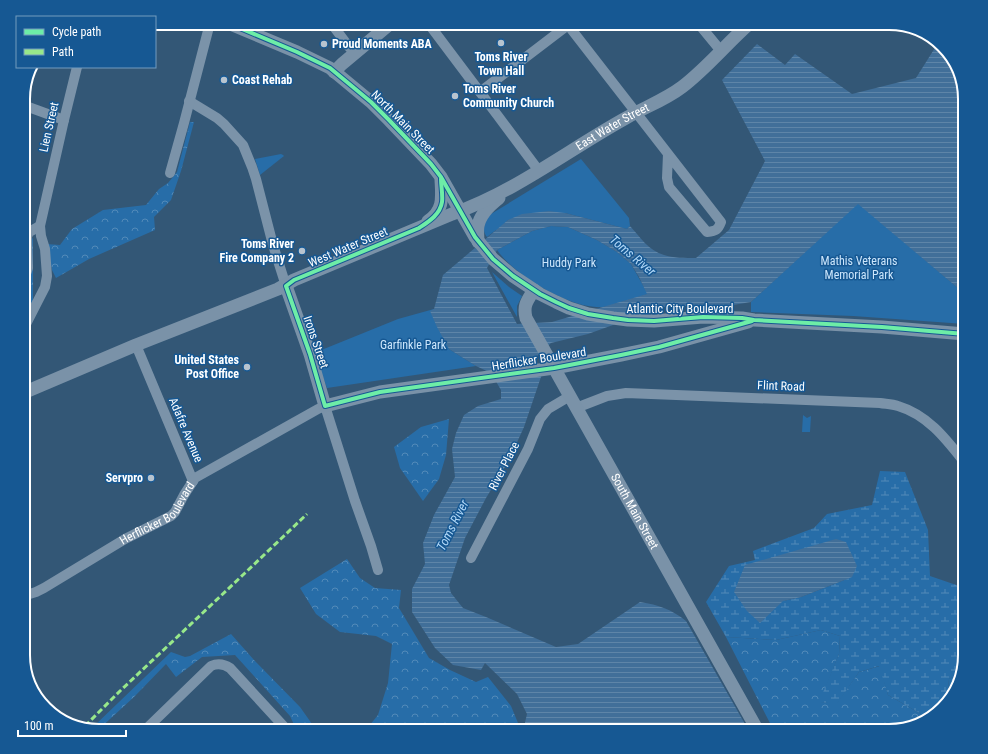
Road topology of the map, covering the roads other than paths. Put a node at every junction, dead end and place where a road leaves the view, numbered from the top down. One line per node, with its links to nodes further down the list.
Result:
1 (208, 30): 15 (street)
2 (245, 30): 13 (main road, North Main Street)
3 (336, 30): 11 (street)
4 (383, 30): 11 (main road)
5 (433, 30): 14 (street)
6 (561, 30): 14 (street)
7 (572, 30): 17 (street)
8 (704, 30): 10 (street)
9 (742, 30): 10 (main road, East Water Street)
10 (721, 51): 17 (main road, East Water Street)
11 (355, 53): 13 (main road)
12 (77, 68): 18 (street, Lien Street)
13 (334, 72): 22 (main road, North Main Street)
14 (480, 92): 20 (street)
15 (190, 101): 21 (street); 29 (street, Irons Street)
16 (30, 108): 18 (street)
17 (637, 112): 19 (street); 20 (main road, East Water Street)
18 (64, 120): 25 (street, Lien Street)
19 (668, 154): 19 (street)
20 (539, 171): 23 (main road, East Water Street)
21 (170, 173)
22 (441, 177): 24 (main road, North Main Street); 26 (main road)
23 (511, 188): 24 (main road, East Water Street); 28 (main road)
24 (460, 211): 26 (main road, West Water Street); 28 (main road, Atlantic City Boulevard)
25 (40, 226): 27 (street); 31 (street, Lien Street)
26 (419, 228): 29 (main road, West Water Street)
27 (30, 231)
28 (478, 242): 30 (main road, Atlantic City Boulevard)
29 (286, 286): 34 (main road, West Water Street); 38 (main road, Irons Street)
30 (534, 290): 32 (main road, Atlantic City Boulevard); 35 (main road, South Main Street)
31 (30, 316)
32 (754, 320): 33 (main road, Atlantic City Boulevard); 35 (main road, Herflicker Boulevard)
33 (958, 333)
34 (136, 345): 36 (main road, West Water Street); 41 (street, Adafre Avenue)
35 (548, 368): 37 (main road, South Main Street); 38 (main road, Herflicker Boulevard)
36 (30, 390)
37 (570, 396): 39 (main road, South Main Street); 42 (street, River Place)
38 (325, 406): 41 (street, Herflicker Boulevard); 43 (street, Irons Street)
39 (576, 408): 40 (street, Flint Road); 47 (main road, South Main Street)
40 (958, 455)
41 (193, 481): 44 (street, Herflicker Boulevard)
42 (471, 558)
43 (378, 570)
44 (30, 594)
45 (151, 724): 46 (street)
46 (282, 724)
47 (754, 724)

